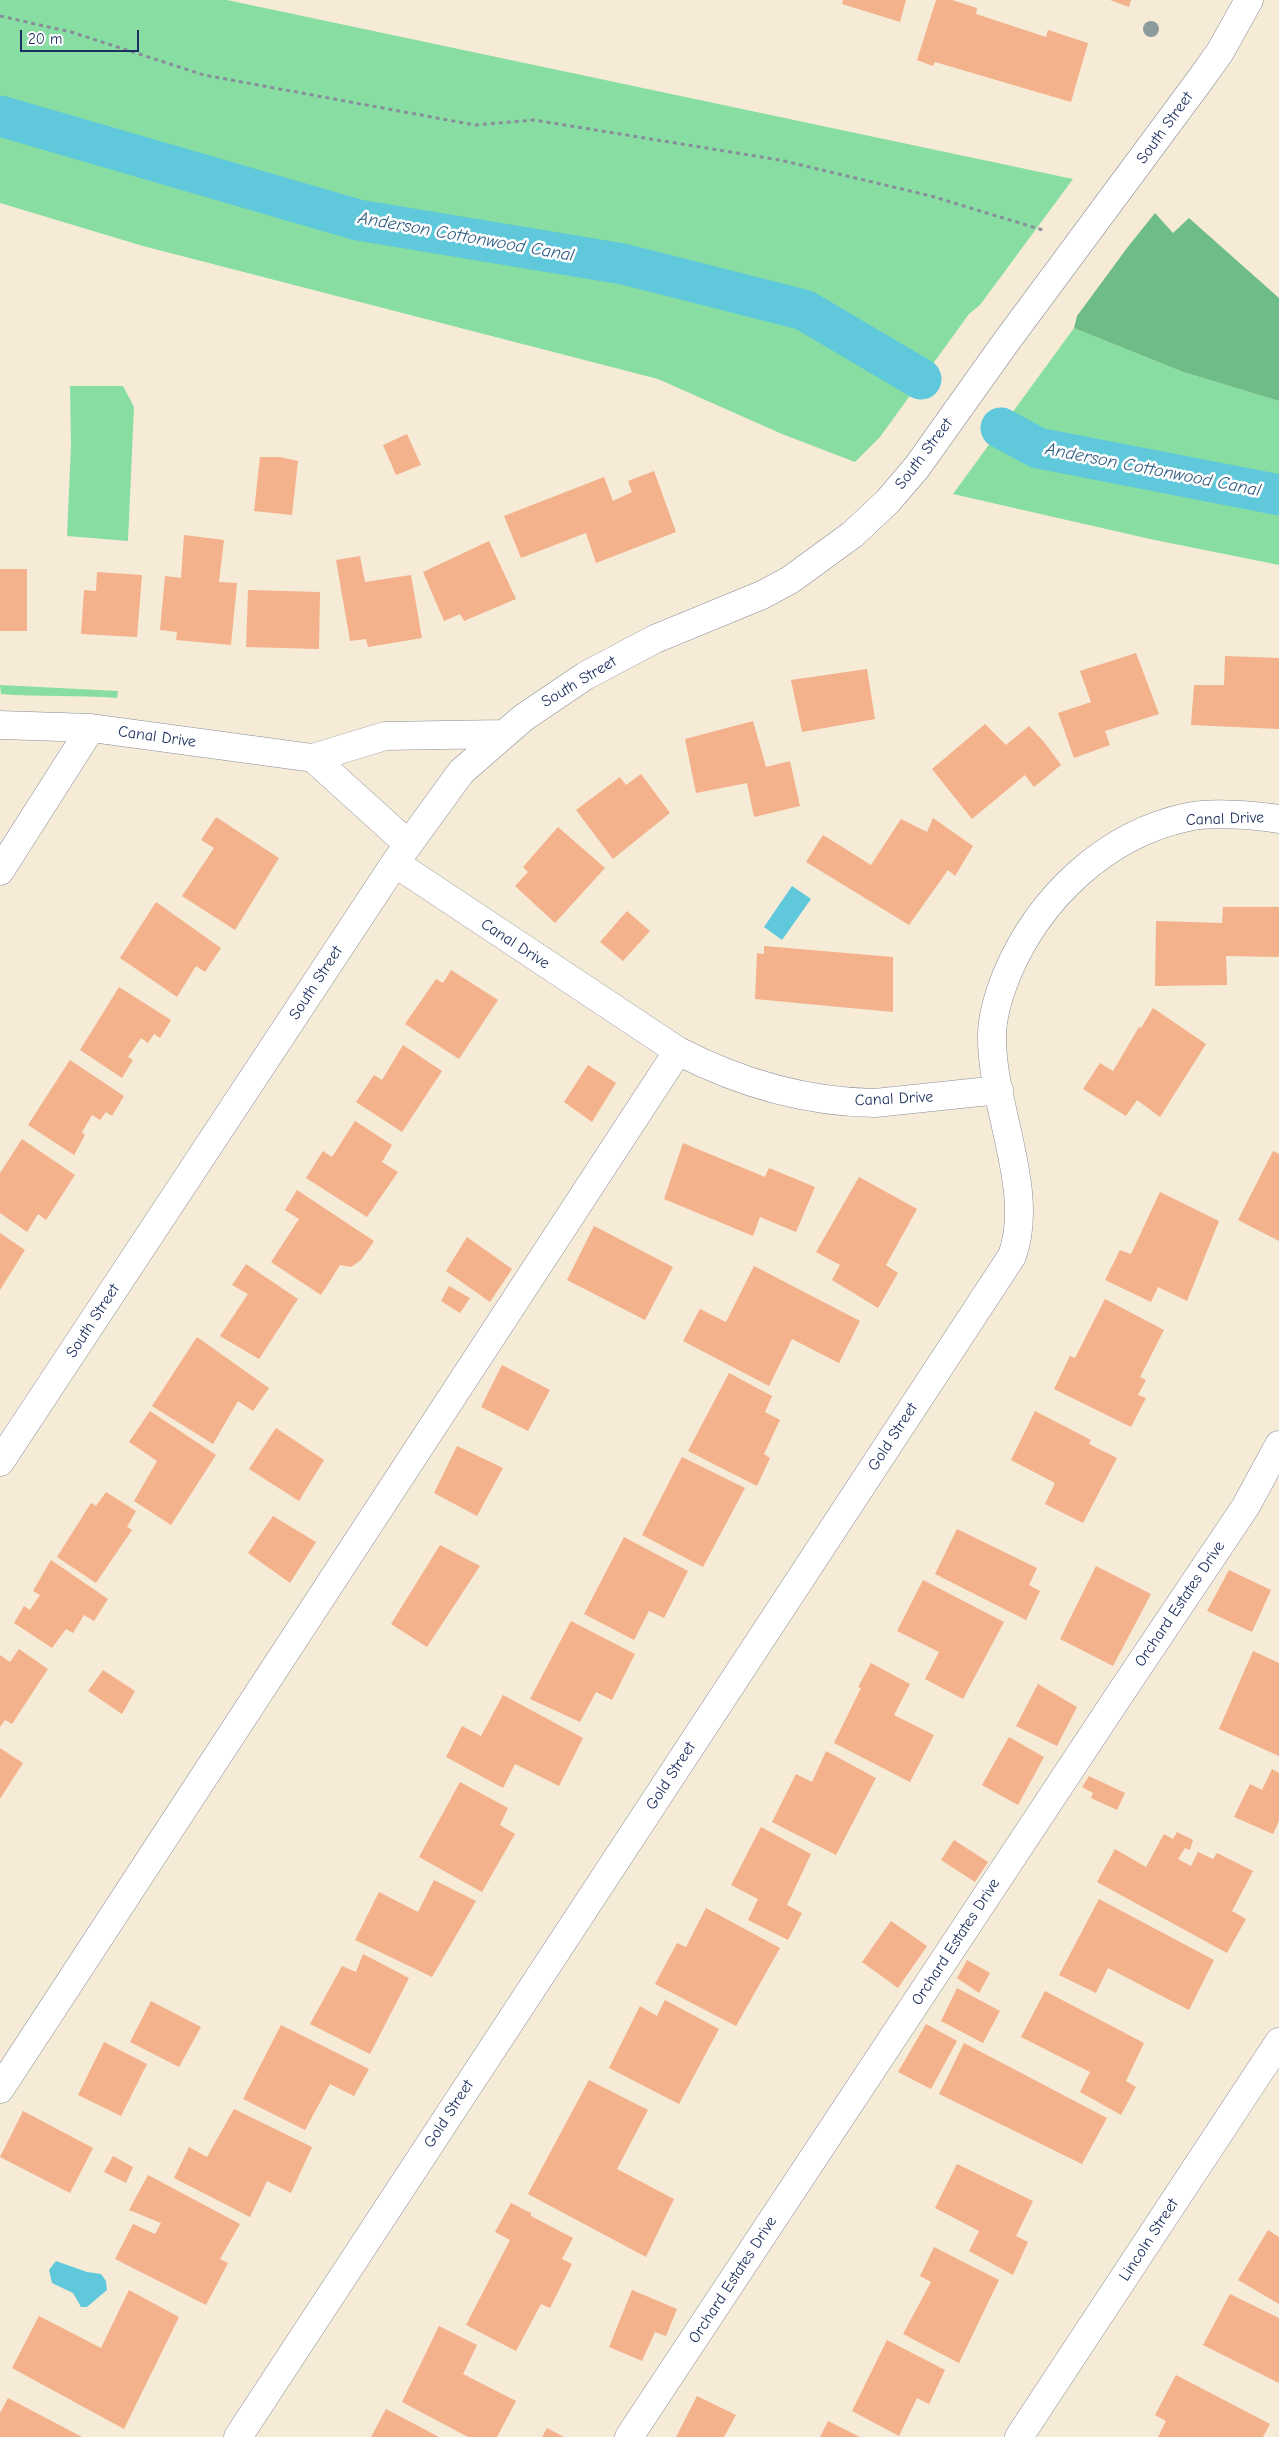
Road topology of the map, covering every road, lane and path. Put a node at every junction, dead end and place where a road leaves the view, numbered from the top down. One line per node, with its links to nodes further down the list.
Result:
1 (1249, 0): 3 (street, South Street)
2 (0, 16): 3 (path)
3 (1080, 242): 6 (street, South Street)
4 (0, 725): 5 (street, Canal Drive)
5 (91, 728): 7 (street, Canal Drive); 10 (street)
6 (502, 734): 7 (street, Canal Drive); 9 (street, South Street)
7 (313, 758): 9 (street, Canal Drive)
8 (1279, 818): 12 (street, Canal Drive)
9 (402, 854): 11 (street, Canal Drive); 14 (street, South Street)
10 (0, 870)
11 (678, 1051): 12 (street, Canal Drive); 16 (street)
12 (999, 1090): 17 (street, Gold Street)
13 (1279, 1445): 18 (street, Orchard Estates Drive)
14 (0, 1462)
15 (1279, 2042): 19 (street, Lincoln Street)
16 (0, 2089)
17 (238, 2437)
18 (630, 2437)
19 (1019, 2437)

